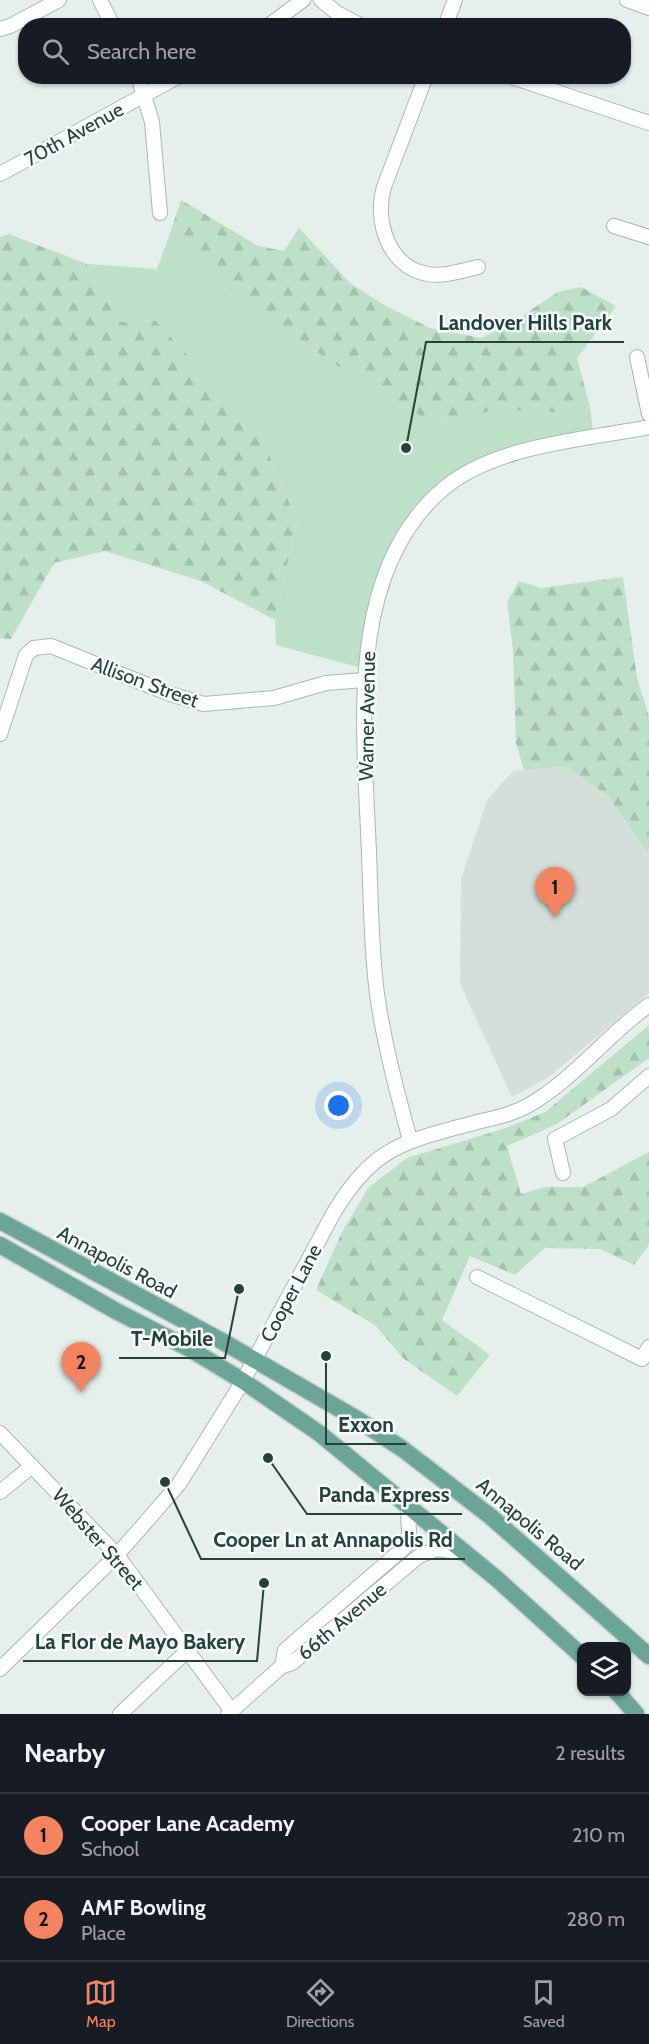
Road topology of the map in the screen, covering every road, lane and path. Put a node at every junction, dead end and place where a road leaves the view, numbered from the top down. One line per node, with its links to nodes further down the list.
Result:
1 (59, 0): 8 (street)
2 (99, 0): 9 (street)
3 (303, 0): 10 (street)
4 (321, 0): 11 (street)
5 (455, 0): 12 (street)
6 (627, 0): 7 (street)
7 (649, 8)
8 (25, 18)
9 (109, 18)
10 (279, 18)
11 (347, 18)
12 (448, 18)
13 (18, 22): 14 (street)
14 (0, 29)
15 (141, 84): 19 (street)
16 (163, 84): 19 (street, 70th Avenue)
17 (423, 84): 25 (street)
18 (533, 84): 20 (street)
19 (144, 94): 21 (street, 70th Avenue); 22 (street)
20 (649, 123)
21 (0, 174)
22 (160, 213)
23 (614, 226): 24 (street)
24 (649, 237)
25 (478, 267)
26 (637, 357): 27 (street)
27 (649, 414)
28 (649, 427): 29 (street, Warner Avenue)
29 (364, 680): 30 (street, Allison Street); 33 (street, Warner Avenue)
30 (0, 734)
31 (649, 1005): 33 (street, Cooper Lane)
32 (649, 1076): 34 (street)
33 (410, 1140): 39 (street, Cooper Lane)
34 (563, 1173)
35 (0, 1221): 39 (main road, Annapolis Road)
36 (0, 1245): 40 (main road, Annapolis Road)
37 (477, 1277): 38 (street)
38 (649, 1347)
39 (254, 1362): 40 (street, Cooper Lane); 49 (main road, Annapolis Road)
40 (243, 1381): 44 (main road, Annapolis Road); 46 (street, Cooper Lane)
41 (0, 1433): 42 (street, Webster Street)
42 (32, 1466): 43 (street); 46 (street, Webster Street)
43 (0, 1492)
44 (408, 1506): 45 (main road, Annapolis Road); 50 (street, 66th Avenue)
45 (464, 1553): 48 (main road, Annapolis Road); 50 (street, 66th Avenue)
46 (117, 1555): 47 (street, Webster Street); 51 (street, Cooper Lane)
47 (187, 1651): 53 (street, Webster Street); 54 (street)
48 (577, 1652)
49 (649, 1656)
50 (282, 1666): 53 (street, 66th Avenue)
51 (0, 1669)
52 (620, 1696): 55 (main road)
53 (229, 1712)
54 (120, 1714)
55 (636, 1714)

